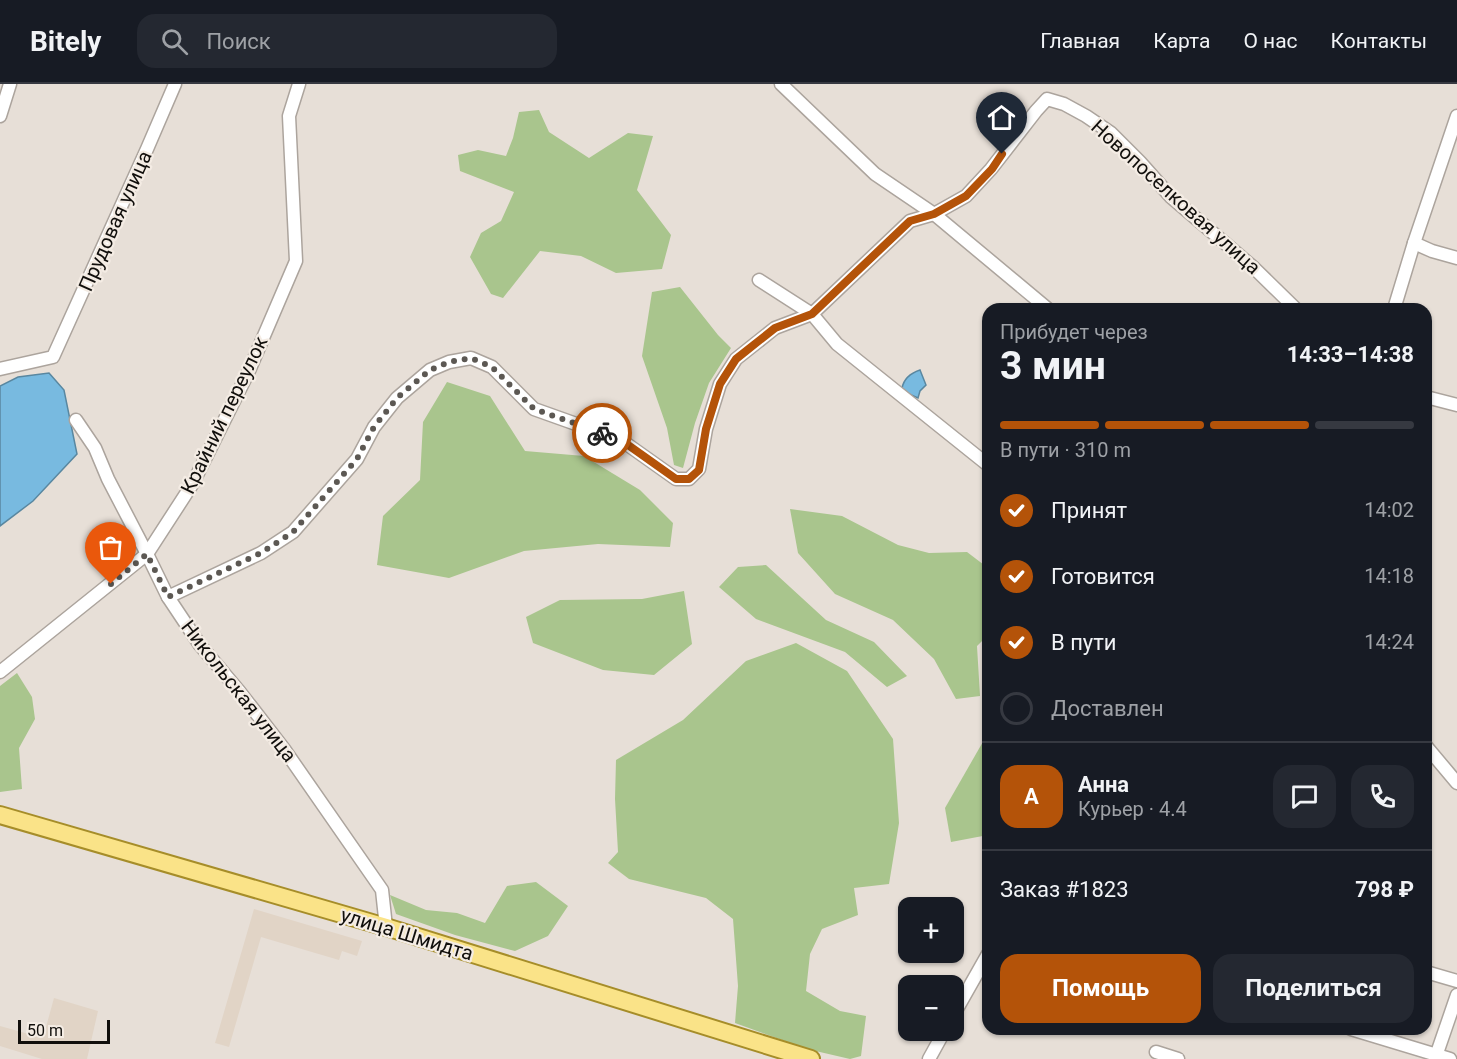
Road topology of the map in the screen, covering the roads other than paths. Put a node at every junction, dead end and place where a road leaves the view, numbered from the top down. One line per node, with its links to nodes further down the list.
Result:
1 (10, 84): 5 (street)
2 (175, 84): 15 (street, Прудовая улица)
3 (299, 84): 20 (street, Крайний переулок)
4 (781, 84): 7 (street)
5 (0, 116)
6 (1457, 117): 8 (street)
7 (934, 214): 11 (street); 12 (street, Новопоселковая улица); 14 (street)
8 (1414, 243): 9 (street); 13 (street)
9 (1457, 258)
10 (759, 280): 14 (street)
11 (1041, 303)
12 (1290, 303)
13 (1396, 303)
14 (812, 314): 19 (street); 21 (street)
15 (0, 369)
16 (1432, 399): 17 (street)
17 (1457, 405)
18 (76, 420): 20 (street, Никольская улица)
19 (982, 460)
20 (147, 554): 21 (street, Никольская улица); 22 (street, Крайний переулок)
21 (168, 597): 26 (street, Никольская улица)
22 (0, 672)
23 (1432, 753): 24 (street)
24 (1457, 783)
25 (0, 815): 26 (main road, улица Шмидта)
26 (386, 927): 36 (main road, улица Шмидта)
27 (982, 965): 31 (street)
28 (1432, 974): 29 (street)
29 (1457, 981)
30 (1457, 995): 35 (street)
31 (964, 996)
32 (1369, 1035): 35 (street)
33 (939, 1041): 37 (street)
34 (1156, 1052): 38 (street)
35 (1436, 1057): 39 (street)
36 (811, 1059)
37 (929, 1059)
38 (1178, 1059)
39 (1450, 1059)

